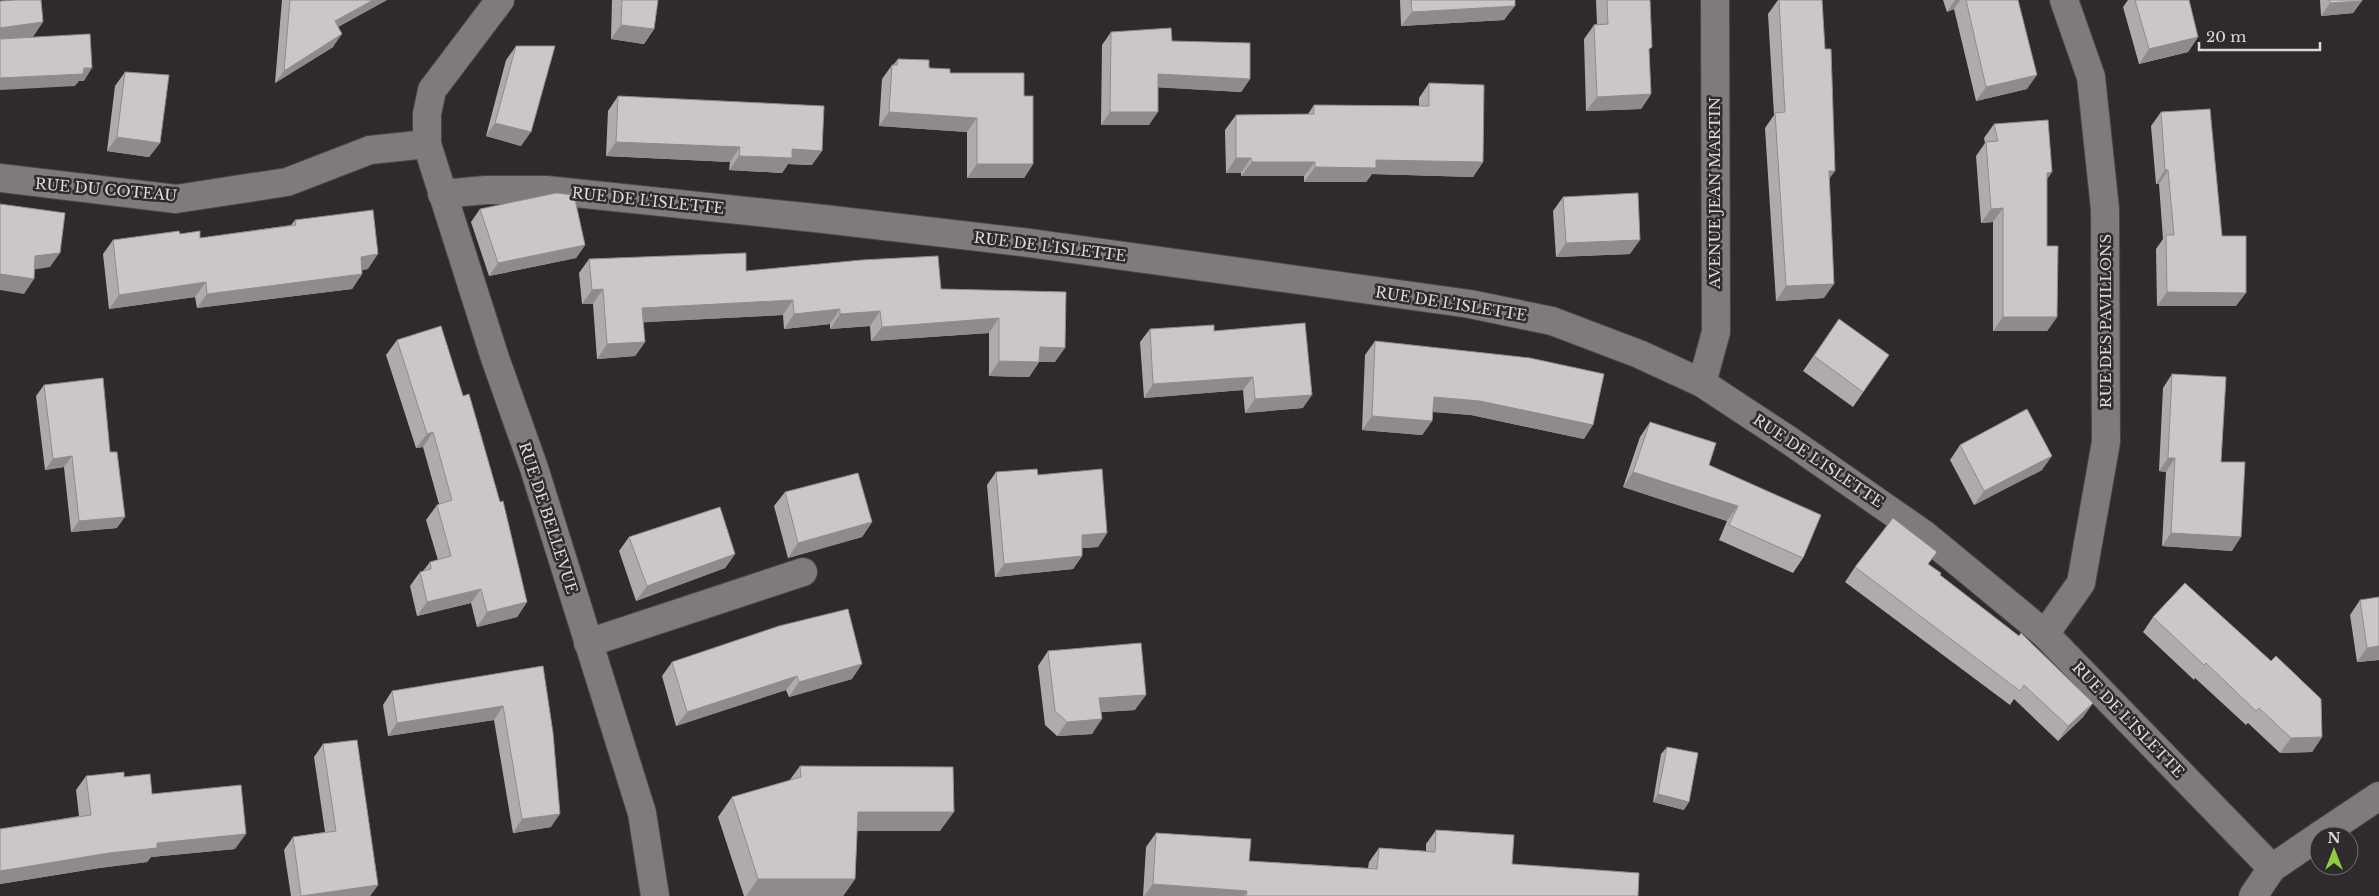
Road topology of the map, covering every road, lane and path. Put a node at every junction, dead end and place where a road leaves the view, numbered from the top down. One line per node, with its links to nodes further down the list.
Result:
1 (500, 0): 4 (street)
2 (1715, 0): 7 (street, AVENUE JEAN MARTIN)
3 (2064, 0): 9 (street, RUE DES PAVILLONS)
4 (427, 144): 5 (street, RUE DU COTEAU); 6 (street, RUE DE BELLEVUE)
5 (0, 178)
6 (442, 194): 7 (street, RUE DE L'ISLETTE); 10 (street, RUE DE BELLEVUE)
7 (1702, 383): 9 (street, RUE DE L'ISLETTE)
8 (803, 572): 10 (street)
9 (2045, 634): 14 (street, RUE DE L'ISLETTE)
10 (588, 643): 15 (street, RUE DE BELLEVUE)
11 (2379, 796): 12 (street)
12 (2334, 826)
13 (2309, 843): 14 (street)
14 (2272, 868): 16 (street)
15 (655, 896)
16 (2253, 896)

